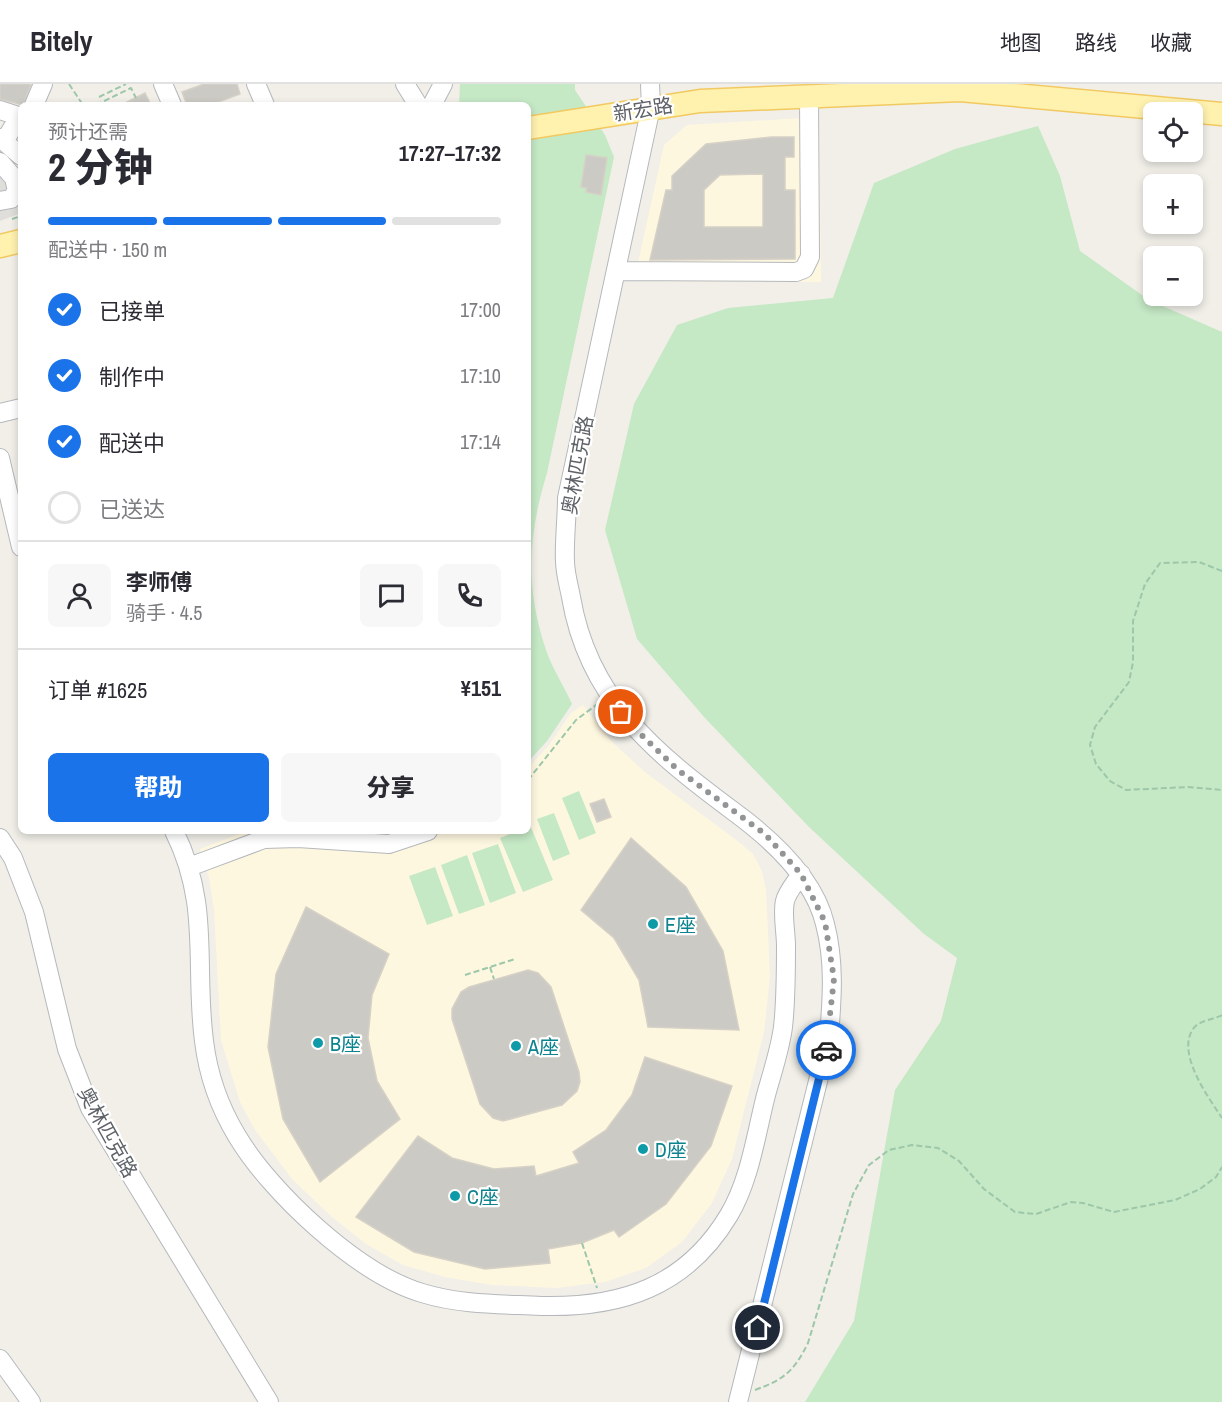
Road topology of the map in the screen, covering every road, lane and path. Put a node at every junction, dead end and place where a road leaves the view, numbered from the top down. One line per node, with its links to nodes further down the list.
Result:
1 (43, 84): 13 (street)
2 (69, 84): 14 (path)
3 (126, 84): 9 (path)
4 (163, 84): 16 (street)
5 (256, 84): 17 (street)
6 (405, 84): 18 (street)
7 (443, 84): 19 (street)
8 (650, 84): 20 (street, 奥林匹克路)
9 (99, 96)
10 (809, 96): 20 (main road, 新宏路); 22 (main road, 新宏路); 29 (street)
11 (136, 98): 12 (path)
12 (106, 100): 15 (path)
13 (35, 102)
14 (82, 102)
15 (102, 102)
16 (171, 102)
17 (264, 102)
18 (416, 102)
19 (434, 102)
20 (651, 107): 23 (main road, 新宏路); 29 (street, 奥林匹克路)
21 (0, 110): 24 (street)
22 (1222, 114)
23 (531, 128)
24 (14, 135)
25 (0, 162): 26 (street)
26 (0, 201)
27 (18, 217): 28 (path)
28 (12, 219)
29 (616, 271): 35 (street, 奥林匹克路)
30 (18, 409): 31 (street)
31 (0, 413)
32 (0, 458): 33 (street)
33 (18, 535)
34 (1222, 571): 37 (path)
35 (608, 696): 36 (path); 42 (street, 奥林匹克路)
36 (531, 776)
37 (1222, 790)
38 (175, 834): 41 (street)
39 (423, 834): 41 (street)
40 (0, 838): 55 (street, 奥林匹克路)
41 (189, 867): 51 (street)
42 (801, 874): 51 (street); 53 (street, 奥林匹克路)
43 (515, 959): 44 (path)
44 (490, 967): 45 (path); 46 (path)
45 (465, 975)
46 (494, 979)
47 (1222, 1015): 48 (path)
48 (1222, 1118)
49 (1222, 1167): 53 (path)
50 (582, 1243): 51 (path)
51 (602, 1302)
52 (0, 1359): 54 (street)
53 (740, 1399)
54 (31, 1402)
55 (269, 1402)

